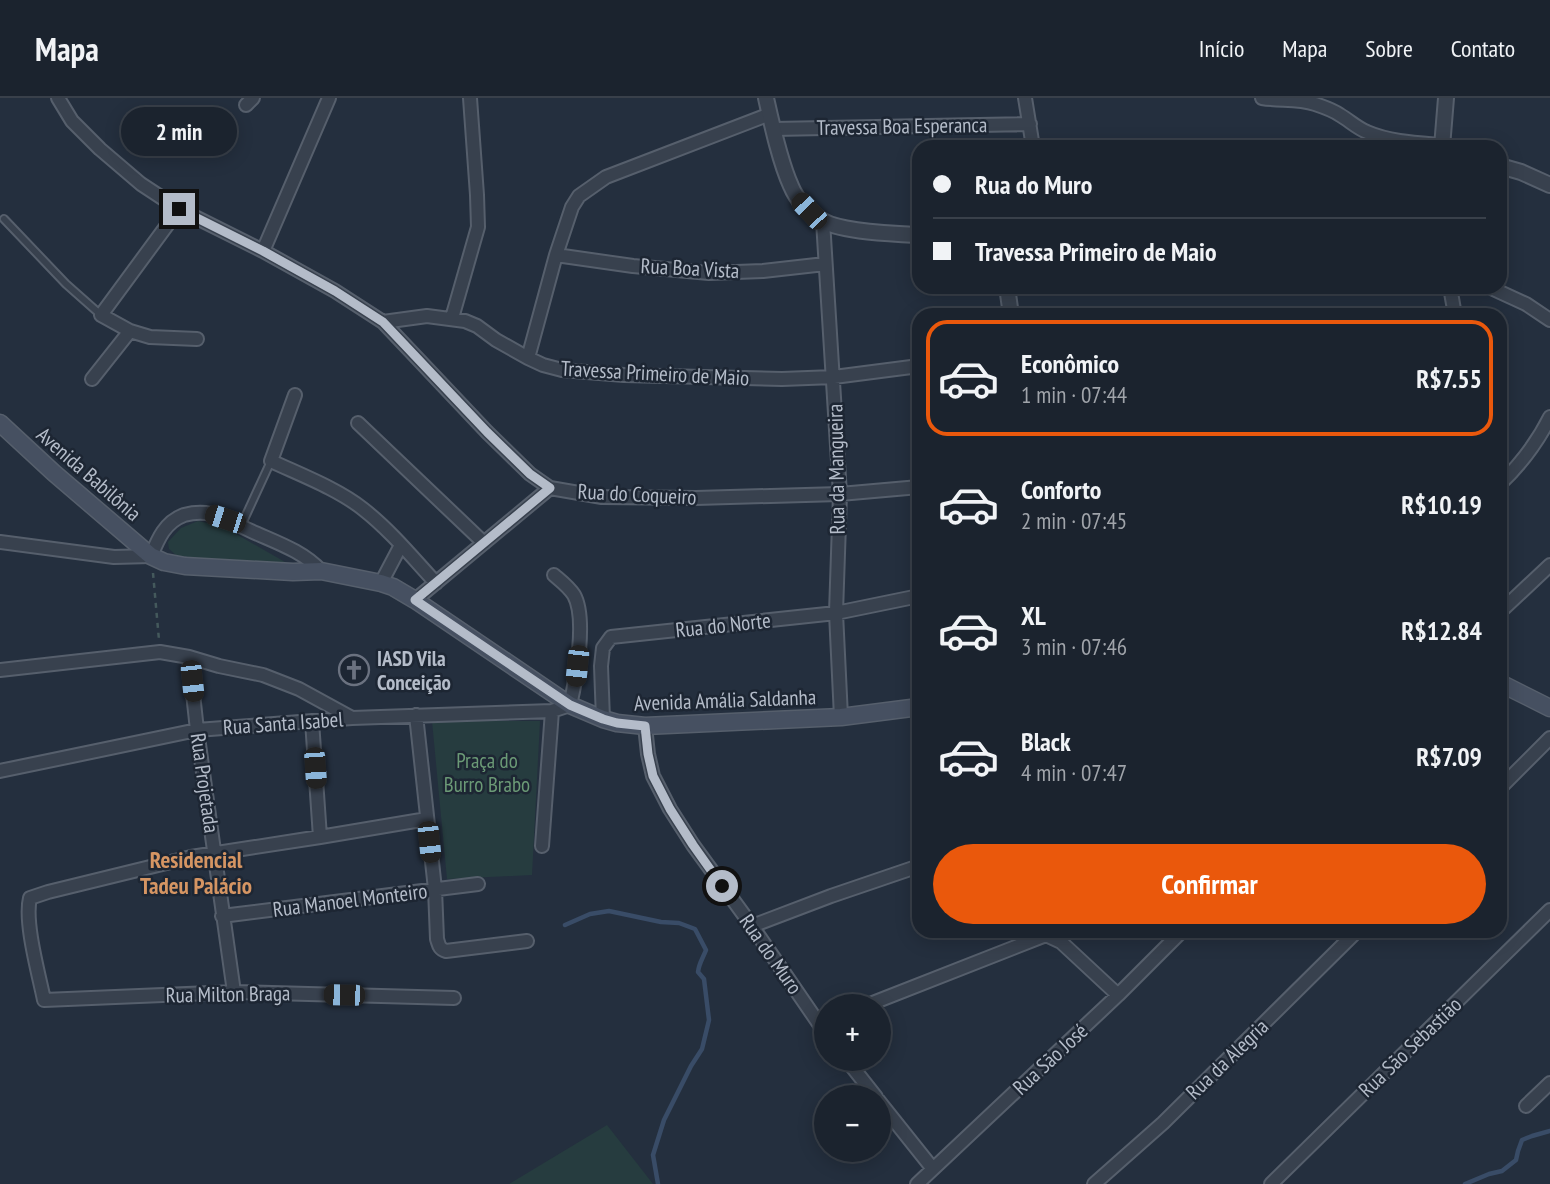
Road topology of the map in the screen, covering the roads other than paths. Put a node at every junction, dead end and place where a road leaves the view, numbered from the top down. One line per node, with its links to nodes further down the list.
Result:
1 (58, 98): 15 (street)
2 (329, 98): 19 (street)
3 (470, 98): 24 (street)
4 (766, 98): 8 (street)
5 (1025, 98): 9 (street)
6 (1262, 98): 11 (street)
7 (1446, 98): 12 (street)
8 (772, 122): 9 (street, Travessa Boa Esperanca); 17 (street); 20 (street, Travessa Boa Esperanca)
9 (1030, 124): 10 (street)
10 (1032, 140)
11 (1396, 140)
12 (1442, 140)
13 (1507, 168): 14 (street)
14 (1550, 185)
15 (179, 209): 19 (street); 23 (street)
16 (4, 219): 23 (lane)
17 (823, 221): 18 (street); 21 (street, Rua da Mangueira)
18 (912, 234)
19 (263, 251): 26 (street)
20 (556, 254): 21 (street, Rua Boa Vista); 29 (street, Travessa Boa Esperanca)
21 (825, 264): 31 (street, Rua da Mangueira)
22 (1504, 294): 25 (street)
23 (101, 315): 27 (street)
24 (452, 318): 26 (street, Travessa Primeiro de Maio); 29 (street, Travessa Primeiro de Maio)
25 (1550, 320)
26 (383, 322): 39 (street, Rua do Coqueiro)
27 (130, 331): 28 (street); 32 (street)
28 (197, 339)
29 (528, 358): 31 (street, Travessa Primeiro de Maio)
30 (912, 367): 31 (street, Travessa Primeiro de Maio)
31 (834, 377): 41 (street, Rua da Mangueira)
32 (92, 379)
33 (295, 395): 37 (street)
34 (1550, 417): 38 (street)
35 (0, 423): 46 (main road, Avenida Babilônia)
36 (358, 424): 44 (street)
37 (271, 461): 42 (lane); 45 (street)
38 (1507, 477)
39 (550, 488): 41 (street, Rua do Coqueiro); 44 (street)
40 (912, 488): 41 (street, Rua do Coqueiro)
41 (840, 494): 55 (street, Rua da Mangueira)
42 (241, 526): 46 (street, Avenida Amália Saldanha); 48 (street, Avenida Amália Saldanha)
43 (0, 542): 46 (street, Avenida Amália Saldanha)
44 (484, 543): 51 (street)
45 (401, 545): 50 (street); 51 (street)
46 (151, 556): 48 (main road, Avenida Amália Saldanha)
47 (1550, 565): 54 (street)
48 (321, 571): 50 (main road, Avenida Amália Saldanha)
49 (554, 575): 59 (street)
50 (381, 583): 53 (main road, Avenida Amália Saldanha)
51 (436, 583): 53 (street)
52 (912, 597): 55 (street, Rua do Norte)
53 (415, 600): 59 (main road, Avenida Amália Saldanha)
54 (1507, 605)
55 (836, 613): 64 (street, Rua da Mangueira); 66 (street, Rua do Norte)
56 (189, 657): 57 (street); 65 (street); 69 (street, Rua Projetada)
57 (0, 670)
58 (1507, 686): 60 (main road)
59 (570, 705): 62 (street, Rua Santa Isabel); 66 (main road, Avenida Amália Saldanha)
60 (1550, 708)
61 (912, 709): 64 (main road, Avenida Amália Saldanha)
62 (552, 711): 63 (street, Rua Santa Isabel); 75 (street)
63 (416, 715): 65 (street, Rua Santa Isabel); 73 (street)
64 (841, 717): 68 (main road, Avenida Amália Saldanha)
65 (352, 718): 67 (street, Rua Santa Isabel)
66 (603, 719): 68 (main road, Avenida Amália Saldanha)
67 (312, 721): 69 (street, Rua Santa Isabel); 74 (street)
68 (645, 726): 82 (street, Rua do Muro)
69 (197, 730): 71 (street, Rua Santa Isabel); 76 (street, Rua Projetada)
70 (1550, 738): 72 (street)
71 (0, 771)
72 (1507, 781)
73 (427, 819): 74 (street); 79 (street)
74 (320, 837): 76 (street)
75 (542, 846)
76 (215, 852): 81 (street, Rua Projetada); 88 (street, Rua Milton Braga)
77 (912, 868): 82 (street)
78 (478, 884): 79 (street, Rua Manoel Monteiro)
79 (435, 889): 81 (street, Rua Manoel Monteiro); 87 (street)
80 (1550, 910): 101 (street, Rua São Sebastião)
81 (222, 916): 88 (street, Rua Projetada)
82 (752, 926): 92 (street, Rua do Muro)
83 (1038, 938): 90 (street)
84 (1052, 938): 89 (street)
85 (1175, 938): 89 (street, Rua São José)
86 (1350, 938): 100 (street, Rua da Alegria)
87 (527, 941)
88 (234, 992): 91 (street, Rua Milton Braga)
89 (1118, 995): 98 (street, Rua São José)
90 (891, 996)
91 (454, 998)
92 (814, 1013)
93 (855, 1071): 95 (street)
94 (1550, 1083): 96 (street)
95 (866, 1085)
96 (1526, 1107)
97 (891, 1117): 98 (street)
98 (933, 1170): 99 (street, Rua São José)
99 (917, 1184)
100 (1094, 1184)
101 (1271, 1184)

